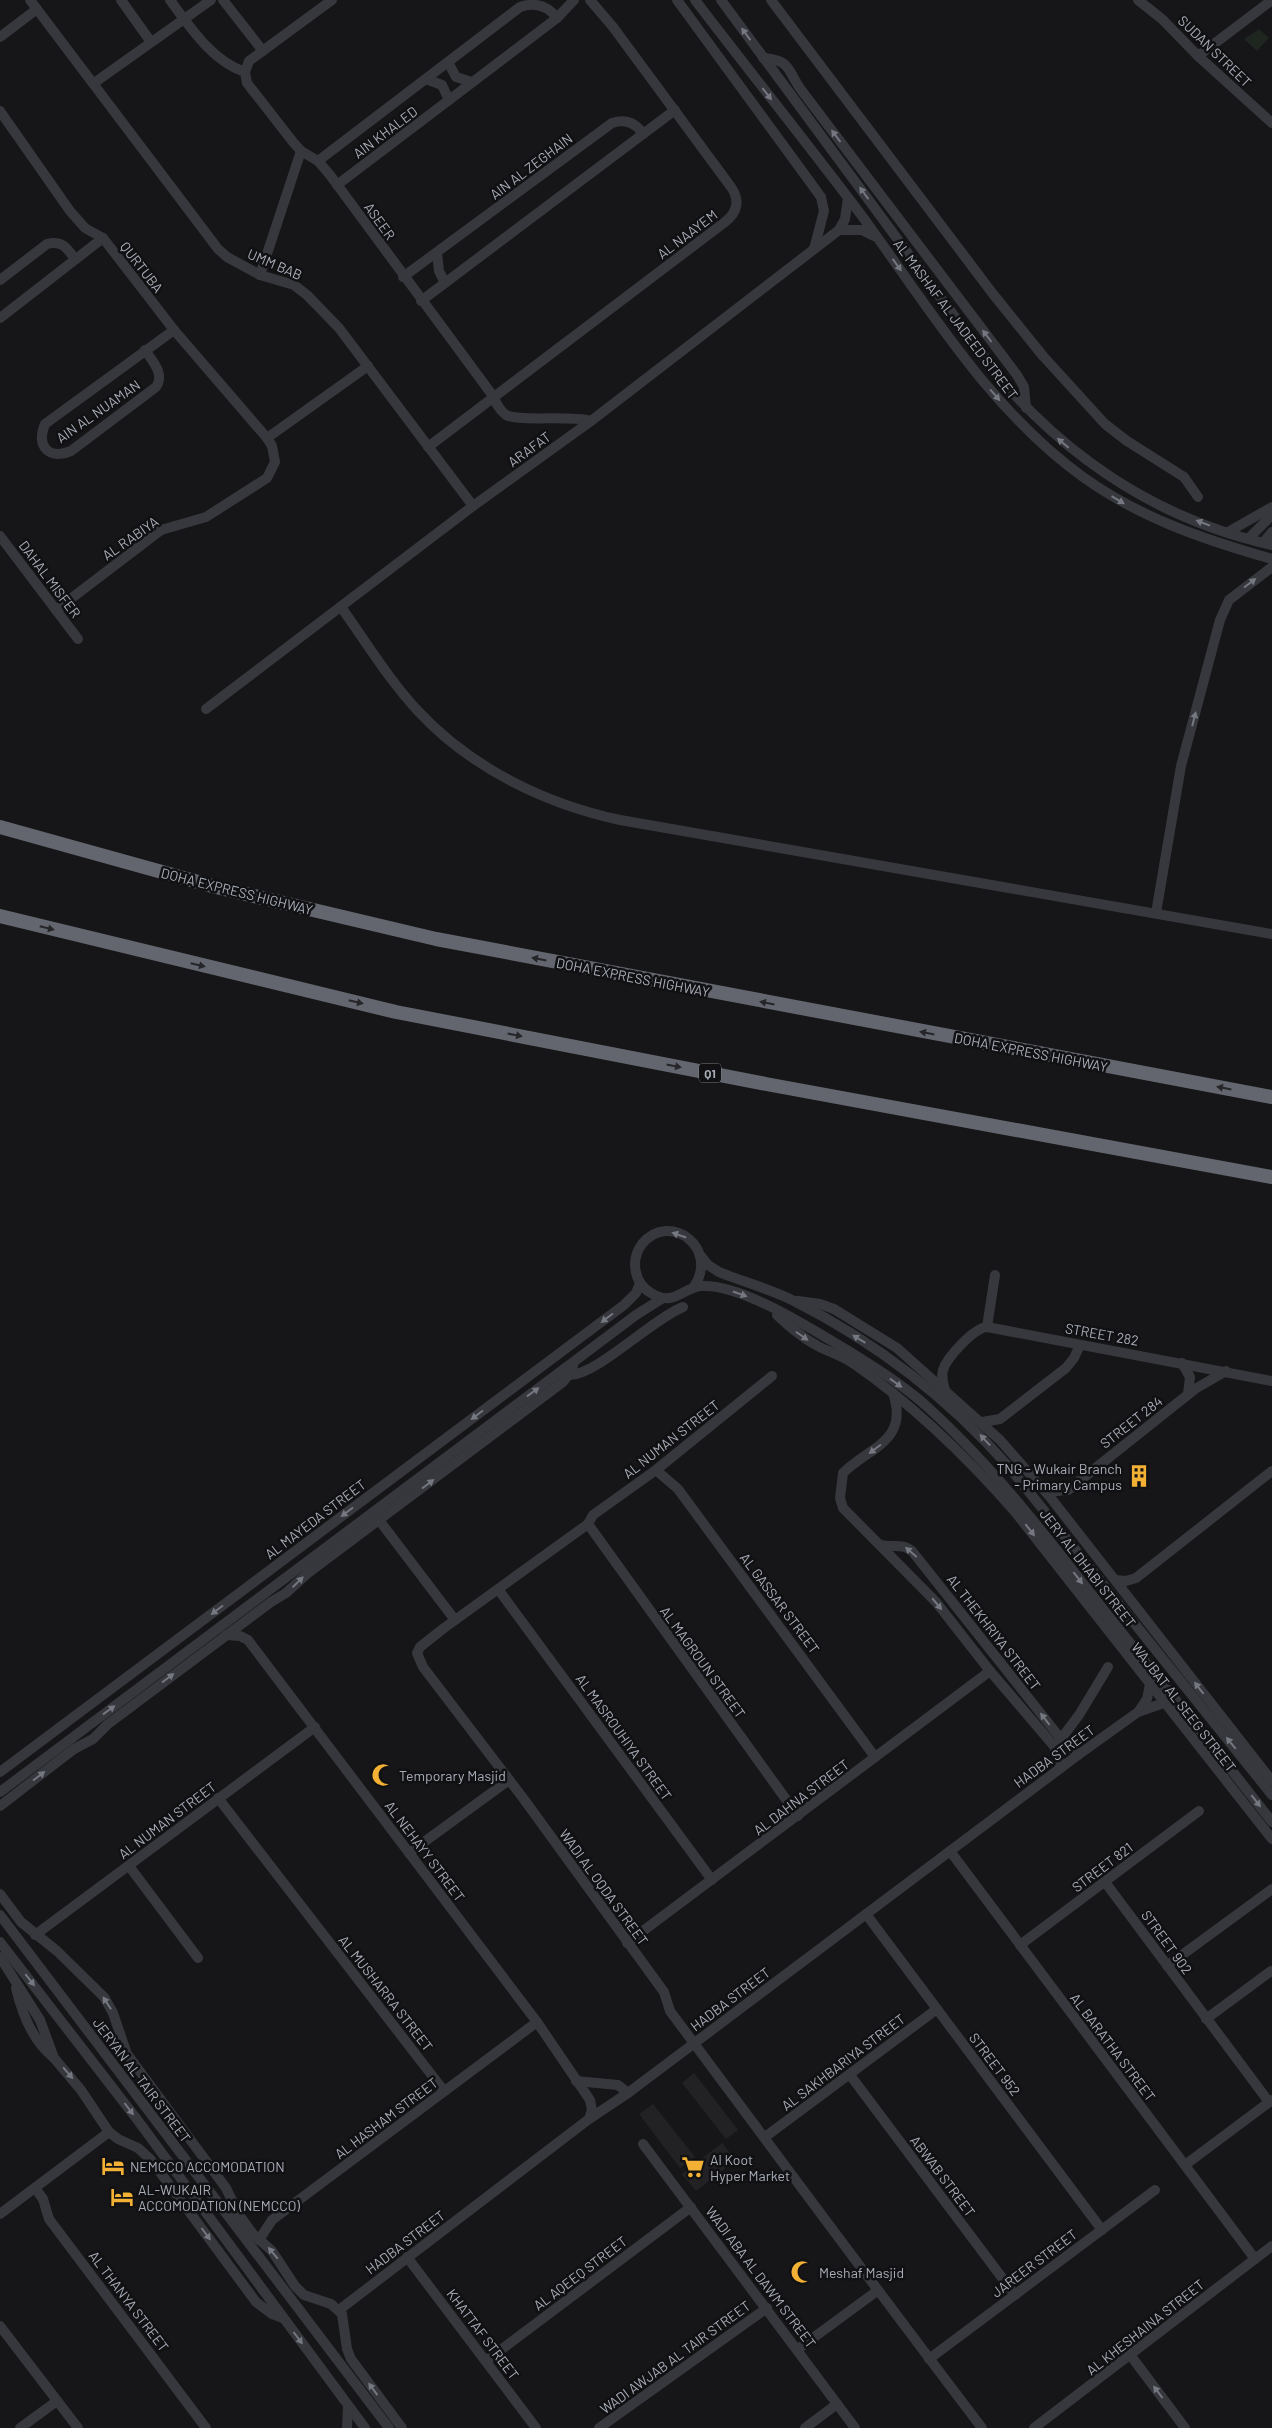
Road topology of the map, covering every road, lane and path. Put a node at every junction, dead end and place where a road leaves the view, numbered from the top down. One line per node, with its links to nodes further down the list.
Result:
1 (30, 0): 15 (street, UMM BAB)
2 (121, 0): 19 (street)
3 (170, 0): 17 (street)
4 (211, 0): 17 (street)
5 (223, 0): 20 (street)
6 (332, 0): 20 (street)
7 (574, 0): 16 (street, AIN KHALED)
8 (590, 0): 31 (street, AL NAAYEM)
9 (677, 0): 29 (street)
10 (695, 0): 25 (street, AL MASHAF AL JADEED STREET)
11 (721, 0): 22 (street, AL MASHAF AL JADEED STREET, one-way to 11)
12 (771, 0): 62 (street)
13 (1138, 0): 21 (street, SUDAN STREET)
14 (1272, 0): 21 (street)
15 (37, 10): 18 (street); 28 (street, UMM BAB)
16 (557, 18): 23 (street, AIN KHALED); 27 (street, AIN KHALED)
17 (184, 19): 19 (street); 24 (street)
18 (0, 37)
19 (151, 42): 28 (street)
20 (263, 51): 24 (street)
21 (1198, 56): 33 (street, SUDAN STREET)
22 (763, 58): 47 (street, AL MASHAF AL JADEED STREET, one-way to 22); 58 (street, one-way to 22)
23 (448, 62): 26 (street, AIN KHALED); 27 (street)
24 (245, 72): 36 (street, ASEER)
25 (755, 78): 29 (street); 39 (street, AL MASHAF AL JADEED STREET, one-way to 39)
26 (426, 79): 30 (street); 37 (street, AIN KHALED)
27 (472, 82): 30 (street, AIN KHALED)
28 (94, 83): 48 (street, UMM BAB)
29 (741, 87): 44 (street)
30 (449, 100): 38 (street, AIN KHALED)
31 (675, 110): 35 (street); 57 (street, AL NAAYEM)
32 (0, 111): 34 (street, QURTUBA)
33 (1272, 123)
34 (4, 125): 42 (street, QURTUBA)
35 (643, 134): 45 (street, AIN AL ZEGHAIN); 51 (street)
36 (301, 151): 37 (street, ASEER); 48 (street)
37 (318, 161): 38 (street, ASEER)
38 (337, 185): 49 (street, ASEER)
39 (848, 198): 40 (street, AL MASHAF AL JADEED STREET); 41 (street)
40 (861, 216): 43 (street, AL MASHAF AL JADEED STREET); 47 (street)
41 (840, 230): 43 (street); 44 (street, ARAFAT)
42 (103, 238): 46 (street); 54 (street, QURTUBA)
43 (878, 238): 71 (street, AL MASHAF AL JADEED STREET, one-way to 71)
44 (813, 250): 59 (street, ARAFAT)
45 (437, 253): 49 (street, AIN AL ZEGHAIN); 51 (street)
46 (75, 259): 50 (street); 53 (street)
47 (916, 264): 58 (street, AL MASHAF AL JADEED STREET)
48 (260, 275): 56 (street, UMM BAB)
49 (403, 277): 52 (street, ASEER)
50 (0, 280)
51 (445, 284): 52 (street)
52 (421, 301): 57 (street, ASEER)
53 (0, 318)
54 (174, 330): 55 (street, AIN AL NUAMAN); 60 (street, QURTUBA)
55 (145, 350): 55 (street, AIN AL NUAMAN)
56 (368, 366): 60 (street); 61 (street, UMM BAB)
57 (493, 396): 59 (street, ASEER); 61 (street, AL NAAYEM)
58 (1026, 408): 66 (street, AL MASHAF AL JADEED STREET, one-way to 58)
59 (591, 421): 63 (street, ARAFAT)
60 (268, 438): 74 (street, AL RABIYA)
61 (428, 446): 63 (street, UMM BAB)
62 (1198, 497)
63 (473, 506): 73 (street, ARAFAT)
64 (1272, 507): 66 (street)
65 (1272, 515): 69 (street)
66 (1228, 532): 69 (street, AL MASHAF AL JADEED STREET)
67 (1272, 532): 70 (street)
68 (0, 536): 74 (street, DAHAL MISFER)
69 (1249, 538): 70 (street, AL MASHAF AL JADEED STREET)
70 (1268, 544)
71 (1272, 559)
72 (1272, 568): 80 (street, one-way to 72)
73 (340, 607): 76 (street, ARAFAT); 80 (street)
74 (56, 610): 75 (street, DAHAL MISFER)
75 (78, 639)
76 (206, 709)
77 (0, 822): 79 (highway)
78 (0, 827): 79 (highway, DOHA EXPRESS HIGHWAY)
79 (17, 832): 83 (highway, DOHA EXPRESS HIGHWAY, one-way to 79)
80 (1156, 913): 82 (street)
81 (0, 916): 84 (highway, Q1, one-way to 84)
82 (1272, 934)
83 (1272, 1097)
84 (1272, 1177)
85 (701, 1256): 87 (street, one-way to 87); 88 (street); 90 (street, JERY AL DHABI STREET)
86 (995, 1275): 93 (street)
87 (640, 1283): 89 (street); 151 (street, AL MAYEDA STREET, one-way to 151)
88 (693, 1288): 89 (street); 91 (street, JERY AL DHABI STREET, one-way to 91)
89 (663, 1298): 95 (street, AL MAYEDA STREET)
90 (794, 1301): 99 (street); 111 (street, JERY AL DHABI STREET, one-way to 90)
91 (765, 1305): 104 (street, WAJBAT AL SEEG STREET, one-way to 104); 110 (street, JERY AL DHABI STREET, one-way to 110)
92 (683, 1307): 100 (street)
93 (987, 1326): 94 (street, STREET 282); 97 (street)
94 (1080, 1345): 96 (street, STREET 282); 106 (street)
95 (574, 1362): 100 (street); 124 (street, AL MAYEDA STREET, one-way to 95)
96 (1182, 1363): 98 (street, STREET 282); 105 (street)
97 (945, 1367): 99 (street); 103 (street)
98 (1226, 1371): 102 (street, STREET 282); 105 (street, STREET 284)
99 (924, 1373): 103 (street)
100 (570, 1375): 118 (street, one-way to 100)
101 (772, 1376): 112 (street, AL NUMAN STREET)
102 (1272, 1381)
103 (945, 1390): 107 (street)
104 (893, 1393): 109 (street, WAJBAT AL SEEG STREET); 120 (street, AL THEKHRIYA STREET, one-way to 120)
105 (1188, 1394): 115 (street, STREET 284)
106 (1000, 1420): 107 (street); 108 (street)
107 (982, 1422): 108 (street)
108 (1000, 1440): 114 (street)
109 (958, 1451): 110 (street); 131 (street, WAJBAT AL SEEG STREET, one-way to 131)
110 (979, 1457): 127 (street, JERY AL DHABI STREET, one-way to 127)
111 (1009, 1467): 114 (street); 135 (street, JERY AL DHABI STREET)
112 (656, 1470): 119 (street, AL NUMAN STREET); 149 (street, AL GASSAR STREET)
113 (1272, 1471): 122 (street)
114 (1034, 1476): 116 (street)
115 (1068, 1490): 116 (street); 117 (street)
116 (1046, 1492): 117 (street)
117 (1063, 1513): 123 (street)
118 (379, 1520): 129 (street, one-way to 118); 133 (street)
119 (588, 1524): 126 (street, AL NUMAN STREET); 161 (street, AL MAGROUN STREET)
120 (879, 1544): 121 (street, AL THEKHRIYA STREET, one-way to 120); 125 (street, AL THEKHRIYA STREET)
121 (929, 1572): 125 (street); 137 (street, AL THEKHRIYA STREET)
122 (1136, 1578): 123 (street); 128 (street)
123 (1116, 1580): 128 (street)
124 (280, 1581): 129 (street); 146 (street, AL MAYEDA STREET, one-way to 124)
125 (916, 1582): 138 (street, AL THEKHRIYA STREET, one-way to 138)
126 (498, 1589): 133 (street, AL NUMAN STREET); 167 (street, AL MASROUHIYA STREET)
127 (1094, 1597): 131 (street); 155 (street, JERY AL DHABI STREET)
128 (1131, 1599): 130 (street)
129 (274, 1600): 132 (street)
130 (1138, 1609): 135 (street); 154 (street, one-way to 130)
131 (1095, 1615): 141 (street, WAJBAT AL SEEG STREET)
132 (248, 1619): 134 (street); 136 (street)
133 (455, 1620): 153 (street, WADI AL OQDA STREET)
134 (226, 1635): 136 (street); 144 (street, one-way to 134)
135 (1144, 1636): 157 (street, JERY AL DHABI STREET, one-way to 135)
136 (248, 1640): 145 (street, AL NEHAYY STREET)
137 (992, 1650): 138 (street); 147 (street, AL THEKHRIYA STREET, one-way to 137)
138 (981, 1660): 140 (street, AL THEKHRIYA STREET)
139 (1108, 1667): 147 (street)
140 (990, 1671): 147 (street, AL THEKHRIYA STREET); 149 (street, AL DAHNA STREET)
141 (1150, 1684): 142 (street, WAJBAT AL SEEG STREET); 143 (street, HADBA STREET)
142 (1164, 1703): 143 (street, HADBA STREET); 152 (street, WAJBAT AL SEEG STREET)
143 (1138, 1712): 148 (street, HADBA STREET)
144 (105, 1726): 146 (street); 159 (street, one-way to 144)
145 (315, 1727): 158 (street, AL NUMAN STREET); 165 (street, AL NEHAYY STREET)
146 (84, 1729): 156 (street, AL MAYEDA STREET)
147 (1058, 1743): 148 (street, AL THEKHRIYA STREET); 150 (street, AL THEKHRIYA STREET)
148 (1078, 1755): 150 (street, HADBA STREET)
149 (875, 1757): 161 (street, AL DAHNA STREET)
150 (1061, 1768): 164 (street, HADBA STREET)
151 (0, 1772)
152 (1221, 1777): 155 (street); 163 (street, WAJBAT AL SEEG STREET)
153 (509, 1780): 165 (street); 177 (street, WADI AL OQDA STREET)
154 (1272, 1782)
155 (1243, 1784): 162 (street, JERY AL DHABI STREET, one-way to 162)
156 (0, 1792)
157 (1272, 1795)
158 (218, 1798): 166 (street, AL NUMAN STREET); 189 (street, AL MUSHARRA STREET)
159 (0, 1806)
160 (1199, 1811): 168 (street, STREET 821)
161 (798, 1816): 167 (street, AL DAHNA STREET)
162 (1272, 1822)
163 (1272, 1839)
164 (950, 1851): 172 (street, HADBA STREET); 178 (street, AL BARATHA STREET)
165 (409, 1853): 185 (street, AL NEHAYY STREET)
166 (129, 1866): 175 (street, AL NUMAN STREET); 180 (street)
167 (712, 1880): 177 (street, AL DAHNA STREET)
168 (1105, 1882): 178 (street, STREET 821); 181 (street, STREET 902)
169 (1272, 1889): 181 (street)
170 (0, 1894): 174 (street, JERYAN AL TAIR STREET)
171 (0, 1911): 174 (street)
172 (866, 1914): 183 (street, STREET 952); 186 (street, HADBA STREET)
173 (0, 1916): 209 (street, JERYAN AL TAIR STREET)
174 (21, 1922): 175 (street, JERYAN AL TAIR STREET)
175 (35, 1935): 204 (street, JERYAN AL TAIR STREET, one-way to 175)
176 (0, 1942): 214 (street, JERYAN AL TAIR STREET, one-way to 214)
177 (627, 1943): 186 (street, WADI AL OQDA STREET)
178 (1020, 1946): 198 (street, AL BARATHA STREET)
179 (0, 1957): 195 (street, one-way to 195)
180 (198, 1958)
181 (1168, 1966): 184 (street, STREET 902)
182 (1271, 1971): 184 (street)
183 (937, 2009): 187 (street, AL SAKHBARIYA STREET); 203 (street, STREET 952)
184 (1206, 2019): 192 (street, STREET 902)
185 (537, 2022): 188 (street, AL NEHAYY STREET); 189 (street, AL HASHAM STREET)
186 (694, 2044): 190 (street, HADBA STREET); 196 (street, WADI AL OQDA STREET)
187 (850, 2075): 196 (street, AL SAKHBARIYA STREET); 211 (street, ABWAB STREET)
188 (576, 2080): 190 (street); 191 (street, AL NEHAYY STREET)
189 (444, 2091): 204 (street, AL HASHAM STREET)
190 (628, 2093): 193 (street, HADBA STREET)
191 (590, 2100): 193 (street); 194 (street)
192 (1270, 2101): 198 (street)
193 (609, 2106): 194 (street, HADBA STREET)
194 (590, 2119): 206 (street, HADBA STREET)
195 (109, 2132): 199 (street); 214 (street, one-way to 214)
196 (765, 2137): 210 (street, WADI AL OQDA STREET)
197 (643, 2144): 201 (street, WADI ABA AL DAWM STREET)
198 (1185, 2165): 207 (street, AL BARATHA STREET)
199 (35, 2188): 202 (street); 225 (street, AL THANYA STREET)
200 (1156, 2190): 203 (street, JAREER STREET)
201 (691, 2208): 212 (street, WADI ABA AL DAWM STREET); 219 (street, AL AQEEQ STREET)
202 (0, 2214)
203 (1102, 2230): 211 (street, JAREER STREET)
204 (258, 2240): 208 (street, JERYAN AL TAIR STREET, one-way to 204)
205 (1272, 2246): 207 (street, AL KHESHAINA STREET)
206 (407, 2257): 213 (street, HADBA STREET); 219 (street, KHATTAF STREET)
207 (1255, 2259): 217 (street, AL KHESHAINA STREET)
208 (292, 2281): 209 (street); 213 (street, JERYAN AL TAIR STREET)
209 (282, 2288): 228 (street, JERYAN AL TAIR STREET)
210 (877, 2291): 216 (street); 218 (street, WADI AL OQDA STREET)
211 (1015, 2295): 218 (street, JAREER STREET)
212 (766, 2308): 216 (street, WADI ABA AL DAWM STREET); 231 (street, WADI AWJAB AL TAIR STREET)
213 (339, 2310): 229 (street, one-way to 213)
214 (283, 2318): 222 (street, JERYAN AL TAIR STREET, one-way to 222)
215 (0, 2326): 220 (street)
216 (798, 2349): 221 (street, WADI ABA AL DAWM STREET)
217 (1131, 2356): 235 (street, AL KHESHAINA STREET); 236 (street, one-way to 217)
218 (929, 2358): 234 (street, WADI AL OQDA STREET)
219 (486, 2361): 230 (street, KHATTAF STREET)
220 (57, 2401): 223 (street); 224 (street)
221 (837, 2404): 232 (street); 233 (street, WADI ABA AL DAWM STREET)
222 (348, 2406): 226 (street); 227 (street, JERYAN AL TAIR STREET)
223 (20, 2428)
224 (78, 2428)
225 (206, 2428)
226 (346, 2428)
227 (365, 2428)
228 (389, 2428)
229 (402, 2428)
230 (536, 2428)
231 (599, 2428)
232 (805, 2428)
233 (855, 2428)
234 (982, 2428)
235 (1034, 2428)
236 (1185, 2428)

